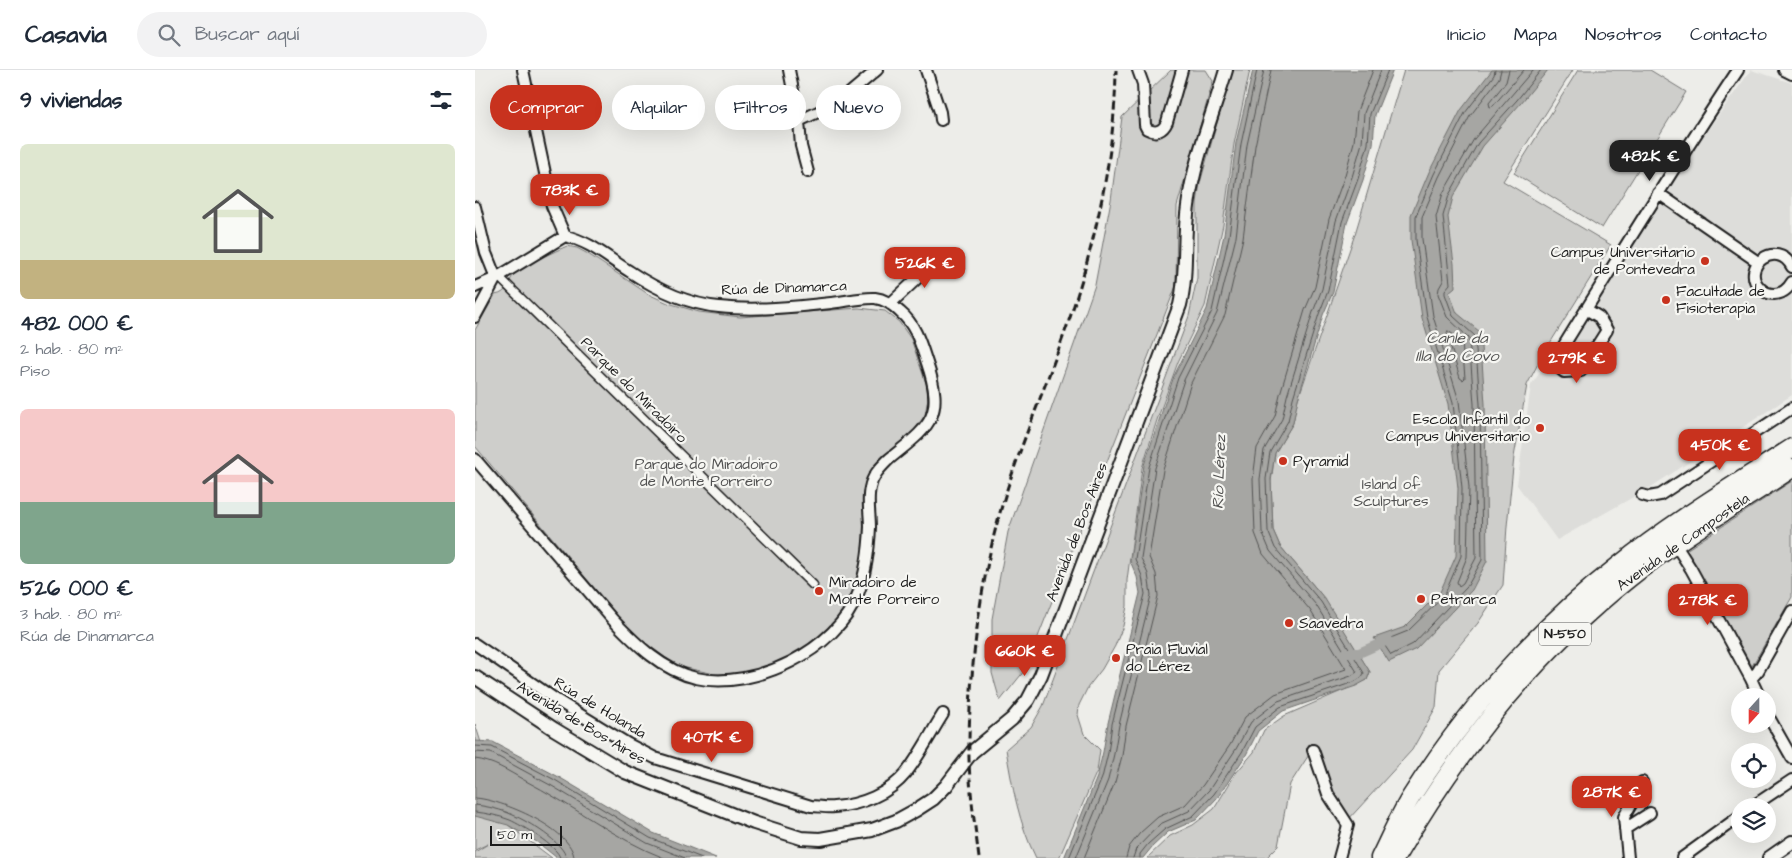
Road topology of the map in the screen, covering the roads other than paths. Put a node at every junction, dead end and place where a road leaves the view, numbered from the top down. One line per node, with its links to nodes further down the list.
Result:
1 (523, 70): 18 (street)
2 (789, 70): 11 (street)
3 (877, 70): 12 (street)
4 (926, 70): 13 (street)
5 (1137, 70): 6 (street)
6 (1182, 70)
7 (1227, 70): 37 (street, Avenida de Bos Aires)
8 (1739, 70): 16 (street)
9 (1784, 70): 10 (street)
10 (1792, 74)
11 (792, 85)
12 (806, 118)
13 (941, 120)
14 (800, 130): 15 (street)
15 (808, 172)
16 (1658, 193): 21 (street); 26 (street)
17 (475, 207): 22 (street)
18 (565, 236): 22 (street); 25 (street, Rúa de Dinamarca)
19 (941, 256): 25 (street)
20 (1791, 261): 21 (street)
21 (1758, 262): 24 (street)
22 (498, 278): 23 (street); 27 (street); 34 (street, Parque do Miradoiro)
23 (475, 287)
24 (1791, 289)
25 (891, 304): 30 (street)
26 (1586, 309): 26 (street)
27 (475, 317)
28 (1792, 408): 32 (street)
29 (1792, 448): 52 (highway, Avenida de Compostela / N-550)
30 (475, 458)
31 (1792, 468): 33 (highway, Avenida de Compostela / N-550)
32 (1642, 495)
33 (1675, 544): 38 (street); 53 (highway, Avenida de Compostela / N-550)
34 (813, 585)
35 (1792, 611): 38 (street)
36 (475, 644): 40 (street, Rúa de Holanda)
37 (475, 677)
38 (1751, 679): 39 (street)
39 (1755, 688)
40 (943, 714)
41 (1776, 730): 43 (street)
42 (1313, 750): 51 (street)
43 (1792, 758)
44 (1792, 780): 46 (street)
45 (1642, 782): 49 (street)
46 (1765, 798)
47 (1649, 813): 49 (street)
48 (1731, 822): 55 (street)
49 (1625, 829): 54 (street)
50 (1792, 842): 56 (street)
51 (1339, 858)
52 (1380, 858)
53 (1395, 858)
54 (1628, 858)
55 (1681, 858)
56 (1769, 858)

